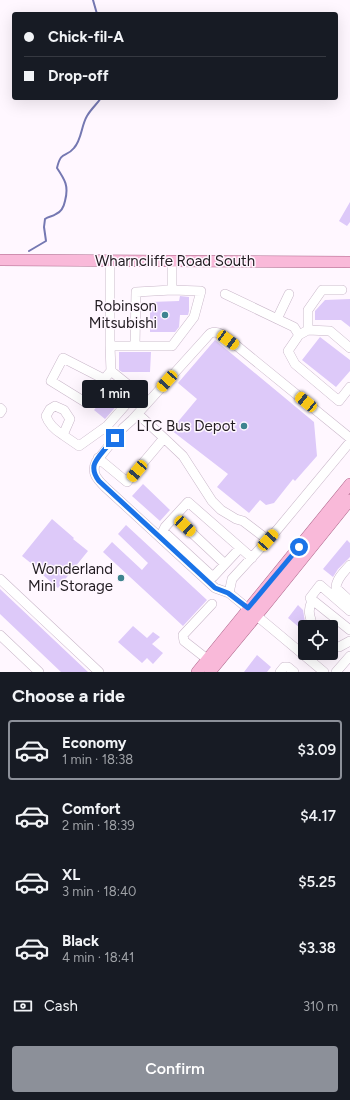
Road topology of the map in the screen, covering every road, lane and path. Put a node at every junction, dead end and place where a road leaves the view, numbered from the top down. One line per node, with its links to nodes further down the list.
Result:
1 (0, 260): 2 (main road, Wharncliffe Road South)
2 (110, 261): 3 (main road, Wharncliffe Road South); 12 (lane)
3 (172, 261): 4 (main road, Wharncliffe Road South); 5 (lane)
4 (350, 262)
5 (172, 290): 13 (lane); 13 (lane)
6 (342, 290): 10 (lane)
7 (225, 294): 9 (lane)
8 (289, 294): 9 (lane)
9 (277, 319): 11 (lane)
10 (308, 330): 11 (lane); 14 (lane)
11 (299, 335): 17 (lane)
12 (110, 346): 13 (lane); 15 (lane)
13 (135, 346)
14 (350, 348)
15 (111, 371): 16 (lane); 21 (lane)
16 (104, 379): 16 (lane)
17 (350, 387)
18 (0, 408): 19 (lane)
19 (0, 413)
20 (138, 414): 22 (lane); 23 (lane); 25 (lane)
21 (63, 435)
22 (164, 438): 25 (lane); 30 (lane)
23 (350, 438)
24 (350, 442): 30 (lane)
25 (98, 458): 29 (lane)
26 (350, 484): 41 (main road)
27 (350, 500): 41 (main road)
28 (175, 517): 29 (lane); 31 (lane); 33 (lane)
29 (161, 534): 33 (lane); 36 (lane)
30 (268, 540): 32 (lane)
31 (240, 548): 32 (lane); 33 (lane)
32 (252, 558): 36 (lane)
33 (225, 564)
34 (350, 565): 38 (lane)
35 (0, 579): 50 (lane)
36 (228, 593): 41 (lane)
37 (312, 601): 40 (lane); 42 (lane); 43 (lane)
38 (350, 601)
39 (212, 604): 48 (lane)
40 (350, 611)
41 (252, 612): 48 (main road); 52 (main road); 55 (lane)
42 (311, 620)
43 (350, 630)
44 (0, 635): 49 (lane)
45 (350, 641): 46 (lane)
46 (338, 646)
47 (350, 656): 56 (lane)
48 (207, 659): 51 (main road)
49 (39, 672)
50 (99, 672)
51 (197, 672)
52 (210, 672)
53 (280, 672): 54 (lane)
54 (294, 672)
55 (324, 672)
56 (336, 672)

